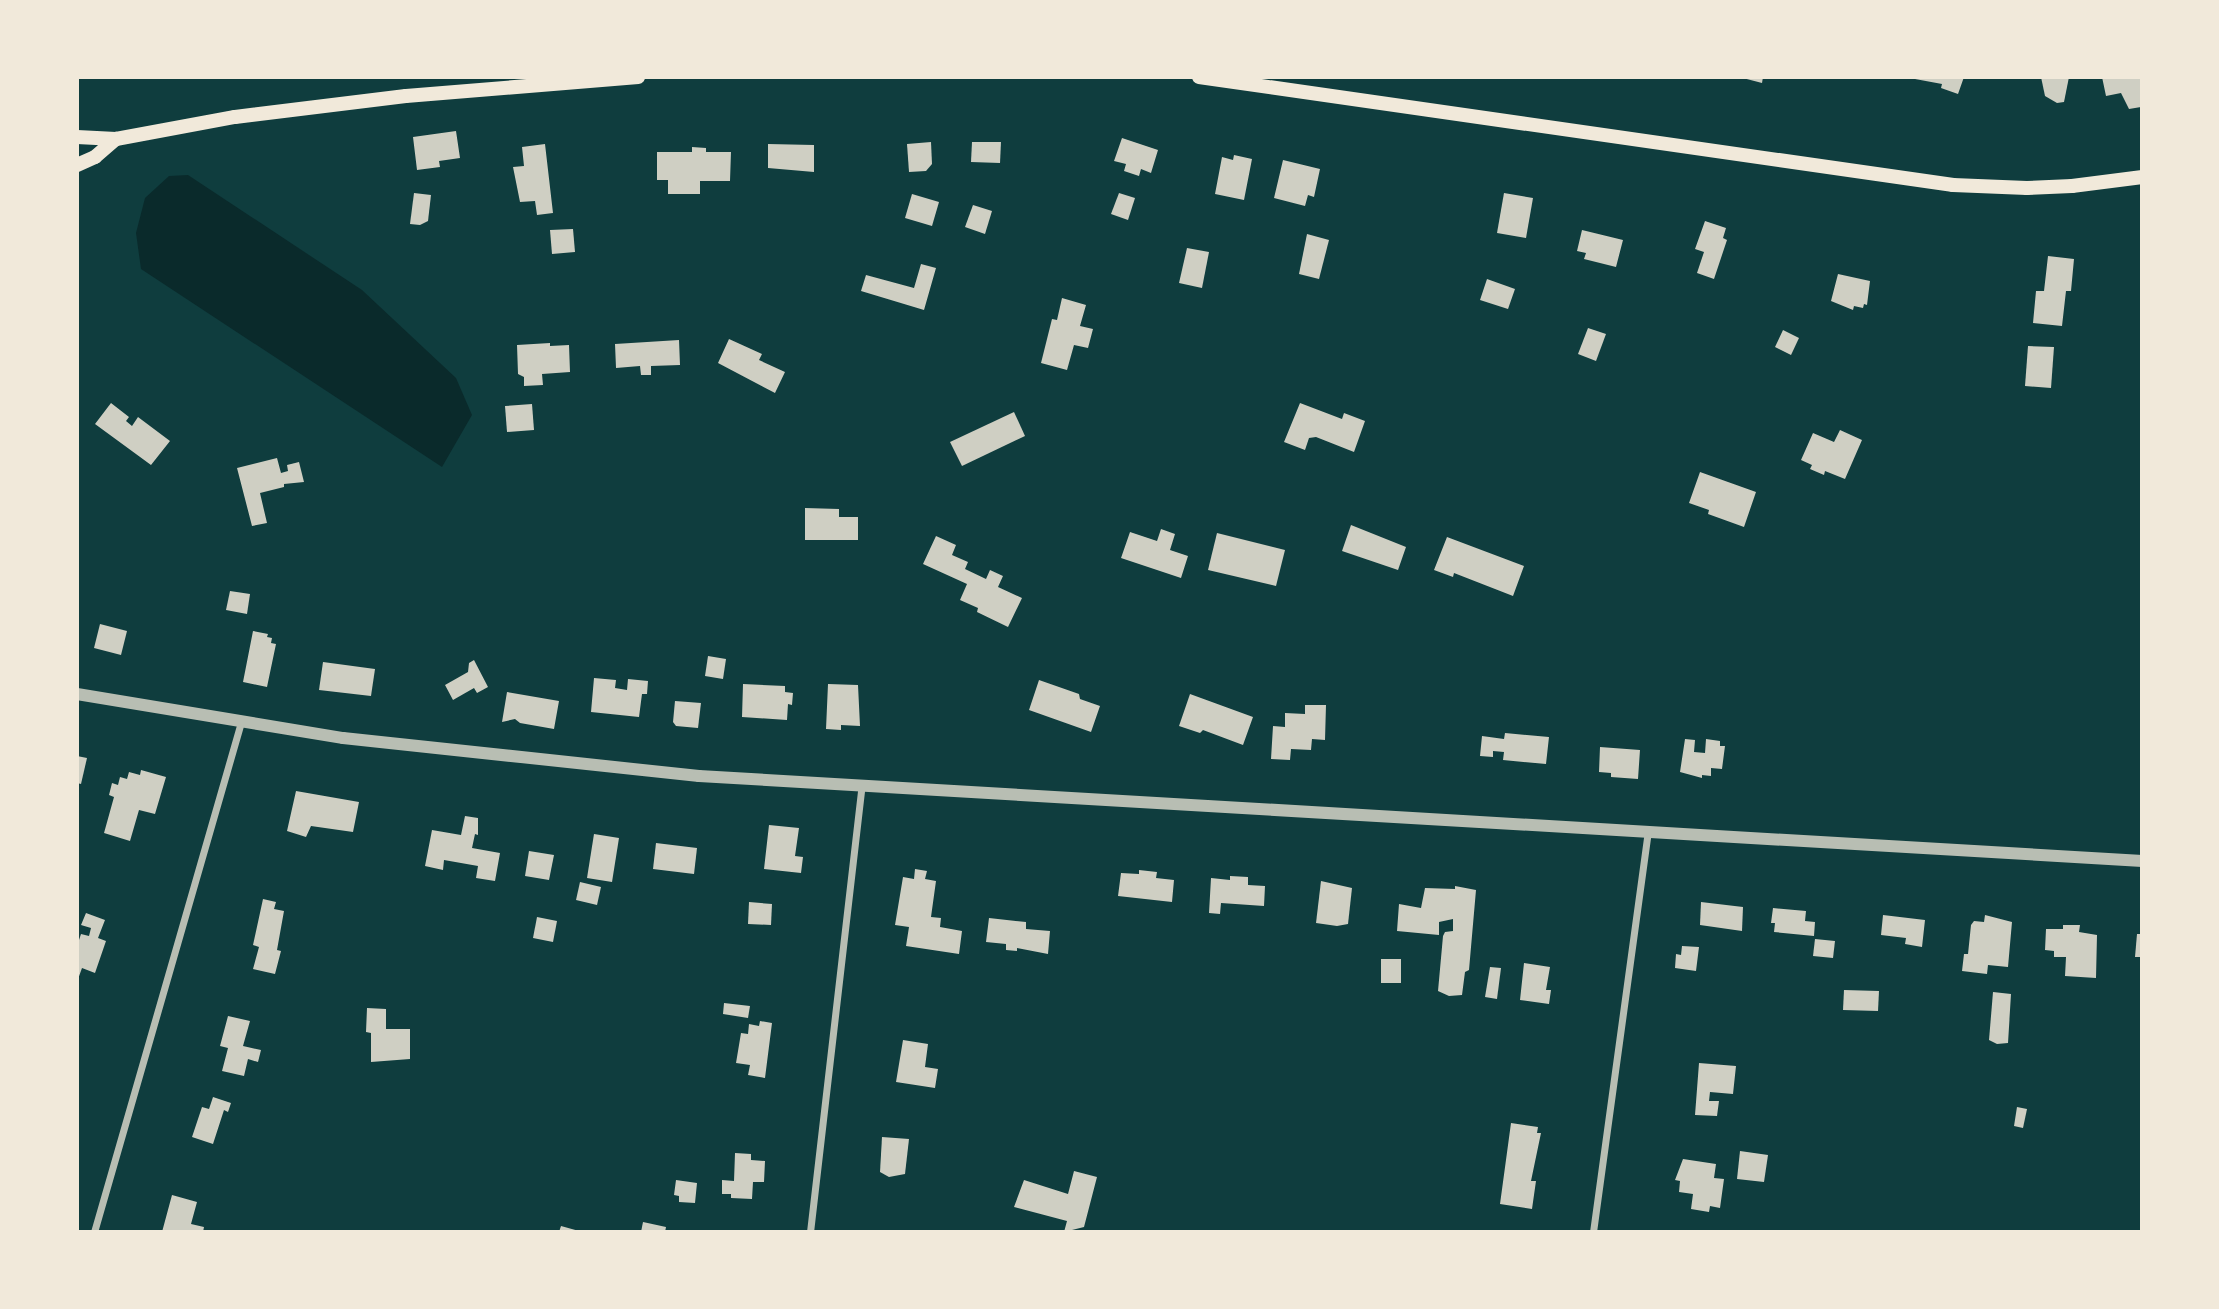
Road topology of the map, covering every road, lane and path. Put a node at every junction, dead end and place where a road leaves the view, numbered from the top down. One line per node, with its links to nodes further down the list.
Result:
1 (638, 77): 4 (main road)
2 (1199, 77): 6 (main road)
3 (77, 137): 4 (main road)
4 (116, 139): 5 (main road)
5 (77, 166)
6 (2142, 177)
7 (77, 694): 8 (street)
8 (241, 722): 9 (street); 12 (street)
9 (861, 788): 10 (street); 13 (street)
10 (1648, 833): 11 (street); 14 (street)
11 (2142, 862)
12 (94, 1232)
13 (810, 1232)
14 (1593, 1232)

